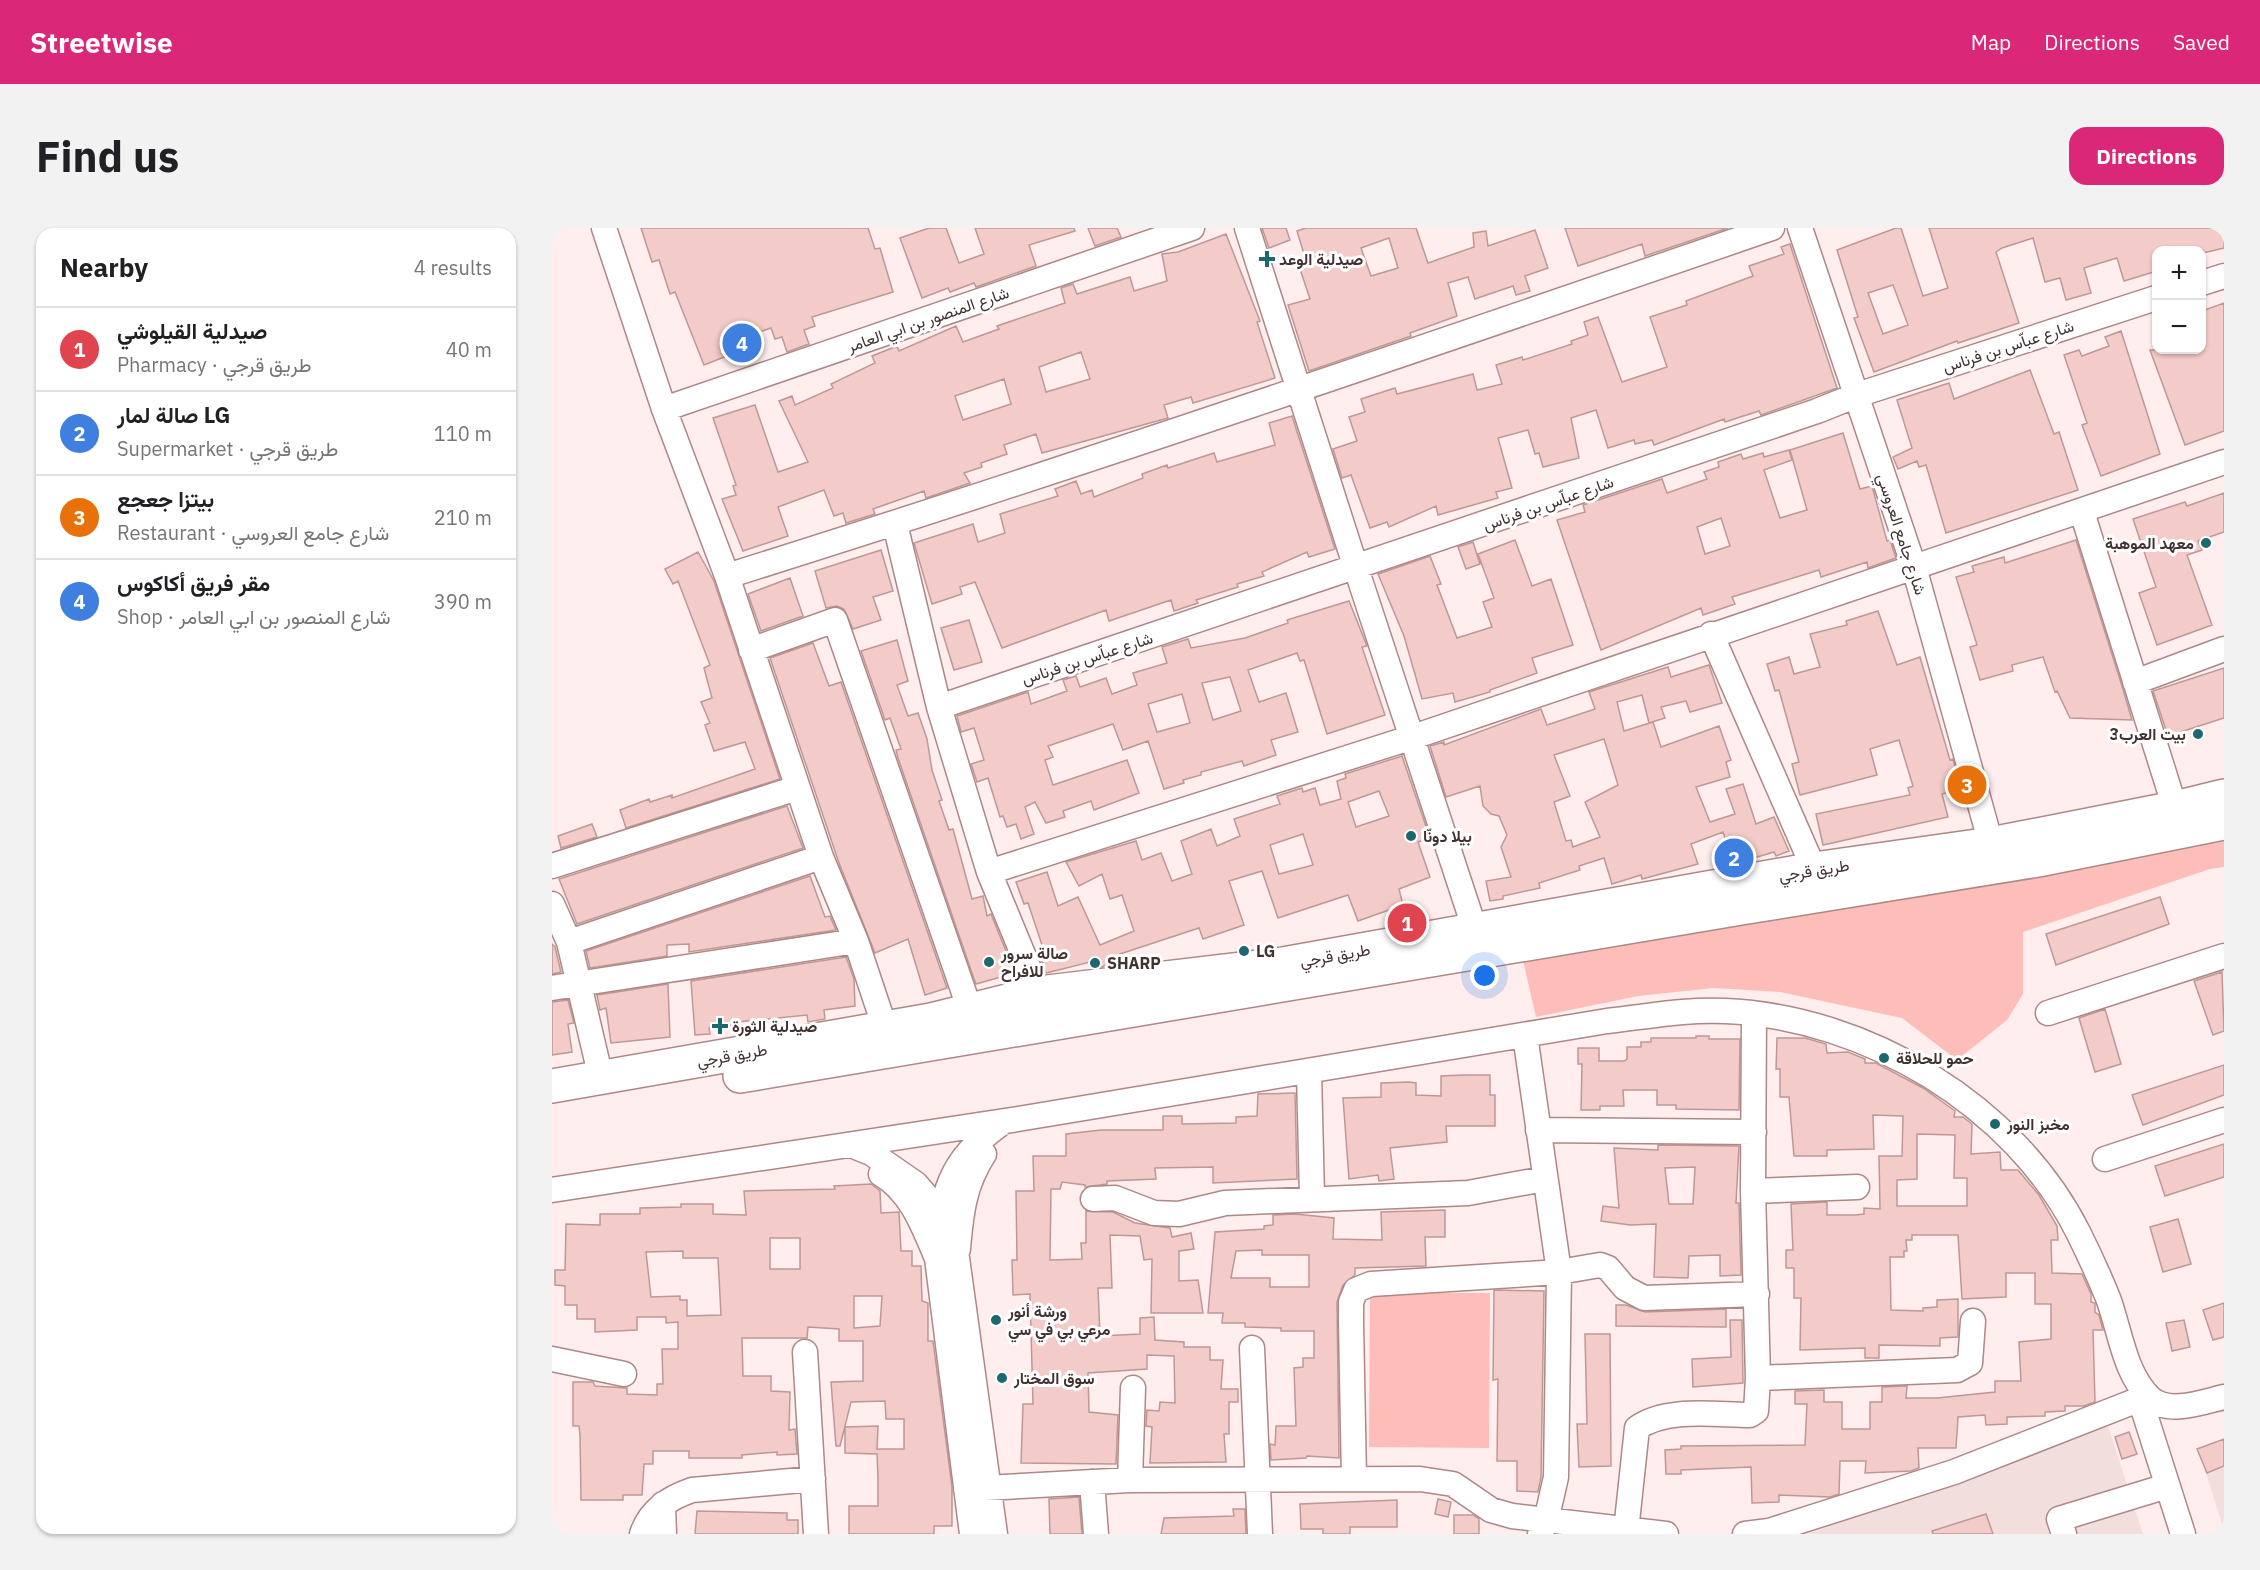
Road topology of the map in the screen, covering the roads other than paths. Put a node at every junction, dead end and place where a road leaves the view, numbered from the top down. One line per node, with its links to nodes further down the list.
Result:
1 (1192, 228): 11 (street, شارع المنصور بن ابي العامر)
2 (1247, 228): 9 (street)
3 (1772, 228): 9 (street)
4 (1800, 228): 10 (street, شارع جامع العروسي)
5 (613, 230): 11 (street)
6 (2224, 276): 7 (street)
7 (2206, 282)
8 (2152, 300): 10 (street, شارع عباّس بن فرناس)
9 (1300, 390): 14 (street); 16 (street)
10 (1857, 395): 15 (street, شارع جامع العروسي); 16 (street, شارع عباّس بن فرناس)
11 (664, 409): 17 (street)
12 (2224, 462): 13 (street)
13 (2082, 512): 15 (street); 21 (street)
14 (895, 524): 17 (street); 22 (street)
15 (1914, 567): 18 (street); 28 (street, شارع جامع العروسي)
16 (1356, 568): 22 (street, شارع عباّس بن فرناس); 23 (street)
17 (727, 576): 20 (street)
18 (1711, 634): 23 (street); 31 (street)
19 (2224, 649): 21 (street)
20 (751, 650): 24 (street); 41 (street)
21 (2135, 681): 26 (street)
22 (939, 707): 32 (street)
23 (1413, 737): 32 (street); 36 (street)
24 (797, 788): 29 (street); 30 (street)
25 (2224, 796): 26 (highway, طريق قرجي)
26 (2175, 808): 28 (highway, طريق قرجي)
27 (2224, 823): 36 (highway, طريق قرجي)
28 (1991, 844): 31 (highway, طريق قرجي)
29 (821, 857): 34 (street); 35 (street)
30 (552, 867)
31 (1814, 869): 36 (highway, طريق قرجي)
32 (990, 872): 40 (street)
33 (552, 904): 35 (street)
34 (856, 941): 38 (street); 44 (street)
35 (568, 942): 38 (street)
36 (1479, 942): 40 (highway, طريق قرجي); 49 (highway, طريق قرجي)
37 (2224, 956): 42 (street)
38 (578, 985): 39 (street); 47 (street)
39 (552, 988)
40 (1039, 993): 41 (highway, طريق قرجي)
41 (970, 1010): 44 (highway, طريق قرجي)
42 (2048, 1013)
43 (1754, 1014): 45 (street); 53 (street); 74 (street)
44 (885, 1028): 47 (highway, طريق قرجي)
45 (1525, 1035): 46 (street); 52 (street)
46 (1309, 1072): 50 (street); 60 (street)
47 (601, 1078): 48 (highway, طريق قرجي)
48 (552, 1086)
49 (552, 1108)
50 (1012, 1120): 54 (street); 62 (street); 63 (street)
51 (2224, 1120): 55 (street)
52 (1538, 1130): 53 (street); 56 (street)
53 (1754, 1132): 59 (street)
54 (839, 1147): 58 (street); 62 (street); 63 (street)
55 (2105, 1159)
56 (1544, 1179): 60 (street); 64 (street)
57 (1857, 1187): 59 (street)
58 (552, 1190)
59 (1753, 1191): 65 (street)
60 (1312, 1197): 61 (street)
61 (1093, 1199)
62 (941, 1213): 63 (street)
63 (947, 1258): 81 (street)
64 (1559, 1272): 65 (street); 77 (street); 83 (street)
65 (1757, 1294): 71 (street)
66 (1973, 1321): 71 (street)
67 (1252, 1348): 76 (street)
68 (805, 1352): 75 (street)
69 (552, 1359): 70 (street)
70 (624, 1374)
71 (1758, 1378): 84 (street)
72 (1133, 1388): 78 (street)
73 (2224, 1397): 74 (street)
74 (2144, 1398): 80 (street); 93 (street)
75 (813, 1479): 82 (street); 87 (street)
76 (1257, 1479): 77 (street); 78 (street); 91 (street)
77 (1354, 1479): 83 (street)
78 (1130, 1480): 79 (street)
79 (1092, 1482): 81 (street); 90 (street)
80 (2167, 1486): 94 (street); 95 (street)
81 (978, 1489): 88 (street); 89 (street)
82 (663, 1504): 85 (street); 86 (street)
83 (1543, 1528): 84 (street)
84 (1626, 1531): 92 (street)
85 (642, 1534)
86 (664, 1534)
87 (816, 1534)
88 (972, 1534)
89 (995, 1534)
90 (1096, 1534)
91 (1260, 1534)
92 (1666, 1534)
93 (1745, 1534)
94 (2064, 1534)
95 (2183, 1534)

